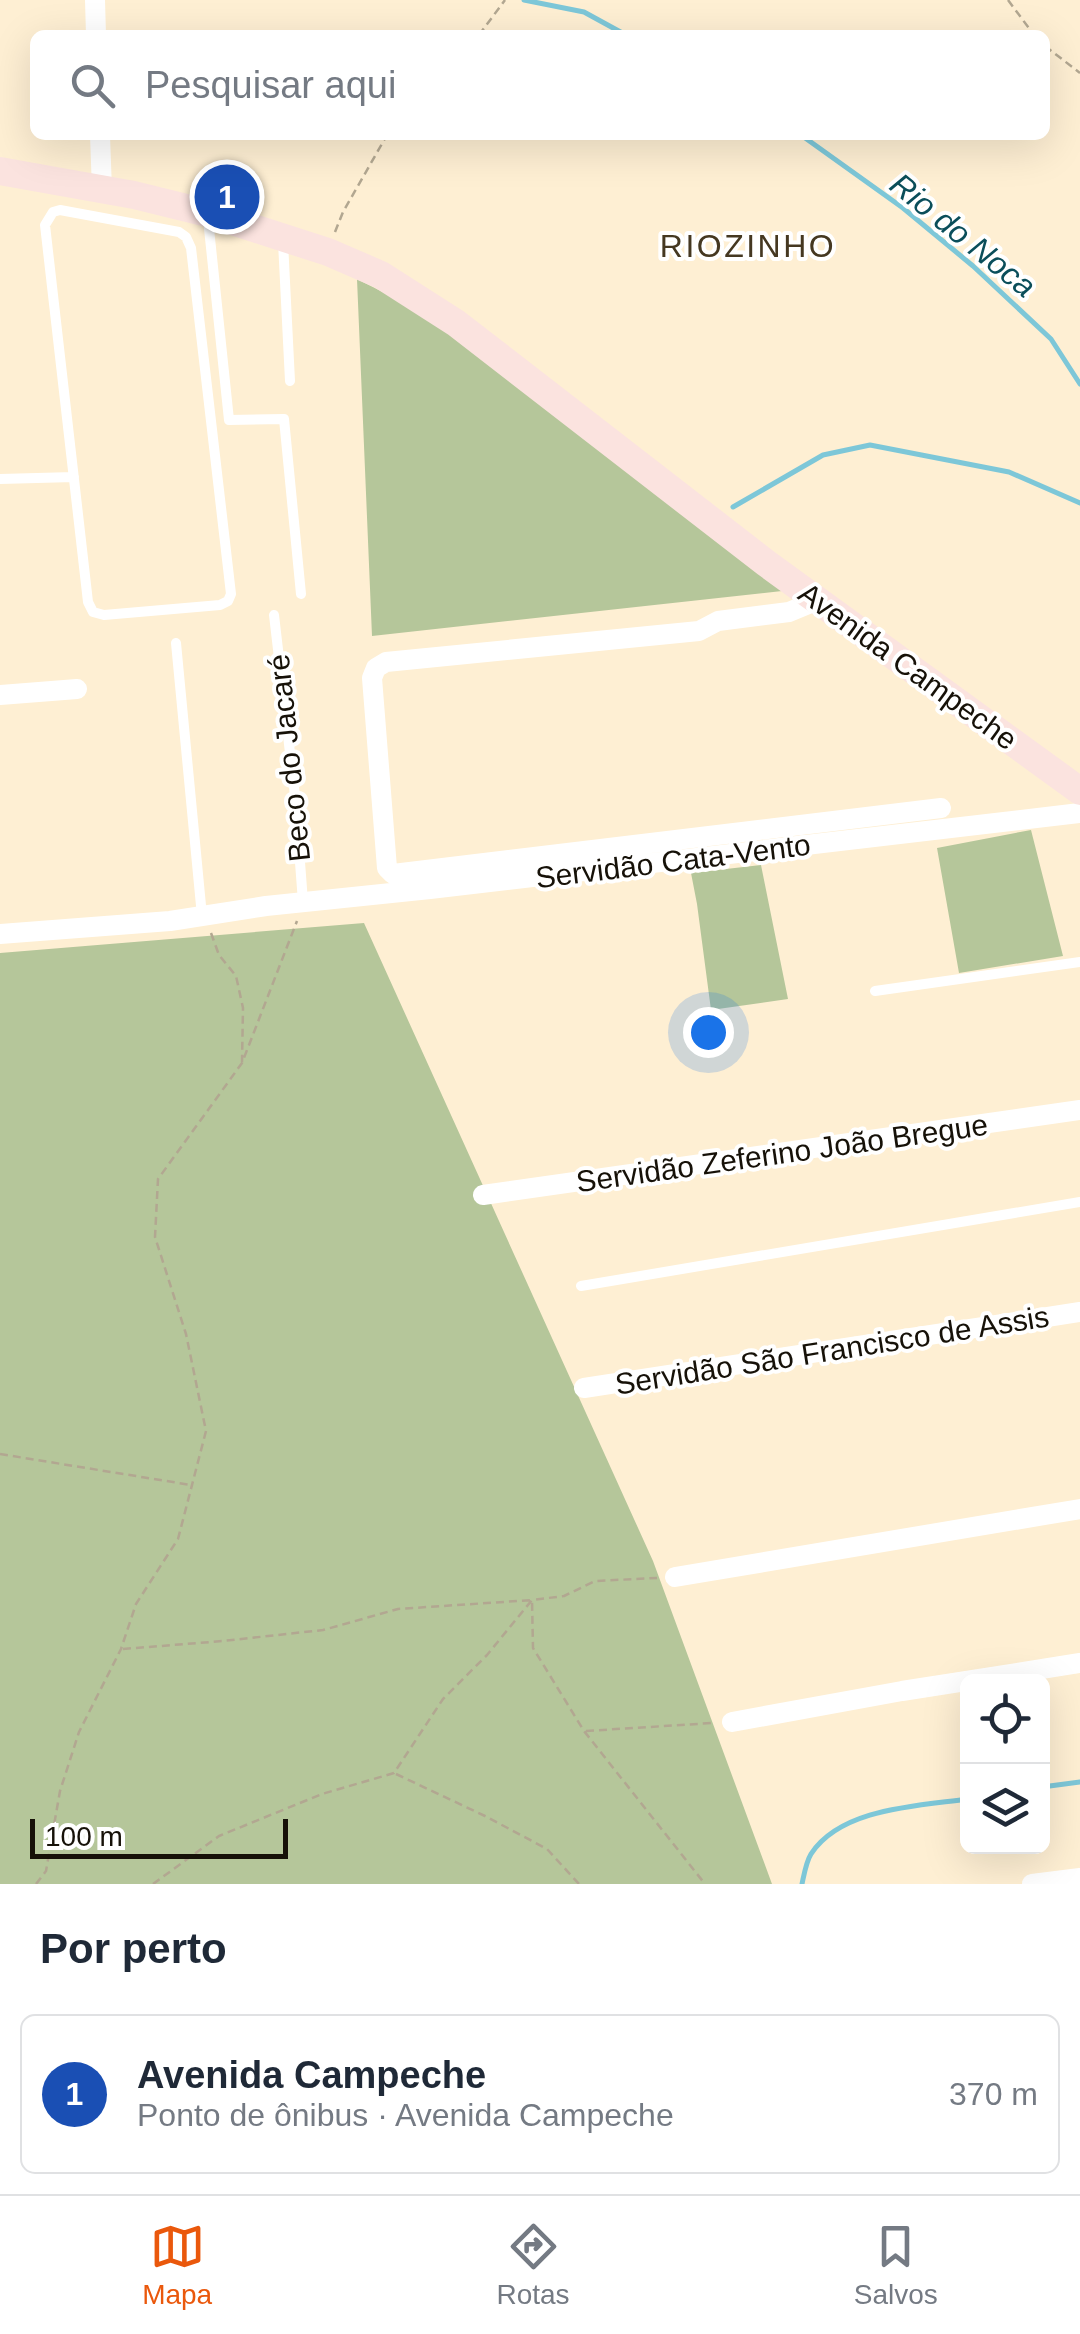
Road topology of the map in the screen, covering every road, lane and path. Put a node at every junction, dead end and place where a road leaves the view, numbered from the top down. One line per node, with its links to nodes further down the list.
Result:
1 (95, 0): 4 (street)
2 (505, 0): 5 (path)
3 (1008, 0): 6 (path)
4 (96, 30)
5 (483, 30)
6 (1030, 30)
7 (1050, 50): 8 (path)
8 (1080, 74)
9 (101, 140): 12 (street)
10 (384, 140): 15 (path)
11 (0, 171): 12 (main road, Avenida Campeche)
12 (111, 201): 13 (main road, Avenida Campeche); 17 (lane); 17 (lane)
13 (208, 212): 14 (main road, Avenida Campeche); 19 (lane)
14 (282, 236): 15 (main road, Avenida Campeche); 16 (lane)
15 (328, 252): 20 (main road, Avenida Campeche)
16 (290, 381)
17 (74, 477): 18 (lane)
18 (0, 479)
19 (301, 594)
20 (818, 600): 25 (main road, Avenida Campeche); 28 (street)
21 (274, 615): 29 (lane, Beco do Jacaré)
22 (176, 643): 30 (lane)
23 (77, 688): 24 (street)
24 (0, 695)
25 (1080, 791)
26 (941, 808): 28 (street)
27 (1080, 812): 28 (street, Servidão Cata-Vento)
28 (574, 862): 29 (street, Servidão Cata-Vento)
29 (303, 902): 30 (street, Servidão Cata-Vento); 34 (path)
30 (201, 911): 31 (street, Servidão Cata-Vento); 34 (path)
31 (4, 928)
32 (1080, 962): 33 (lane)
33 (875, 991)
34 (242, 1063): 42 (path)
35 (1080, 1110): 36 (street, Servidão Zeferino João Bregue)
36 (483, 1195)
37 (1080, 1202): 38 (lane)
38 (581, 1286)
39 (1080, 1312): 40 (street, Servidão São Francisco de Assis)
40 (584, 1388)
41 (0, 1454): 42 (path)
42 (191, 1485): 46 (path)
43 (1080, 1509): 44 (street)
44 (675, 1577): 45 (path)
45 (532, 1600): 46 (path); 49 (path); 50 (path)
46 (121, 1650): 52 (path)
47 (1080, 1663): 48 (street)
48 (732, 1722): 49 (path)
49 (584, 1731): 55 (path)
50 (394, 1773): 53 (path); 54 (path)
51 (1080, 1878): 56 (street)
52 (36, 1884)
53 (153, 1884)
54 (579, 1884)
55 (705, 1884)
56 (1032, 1884)

